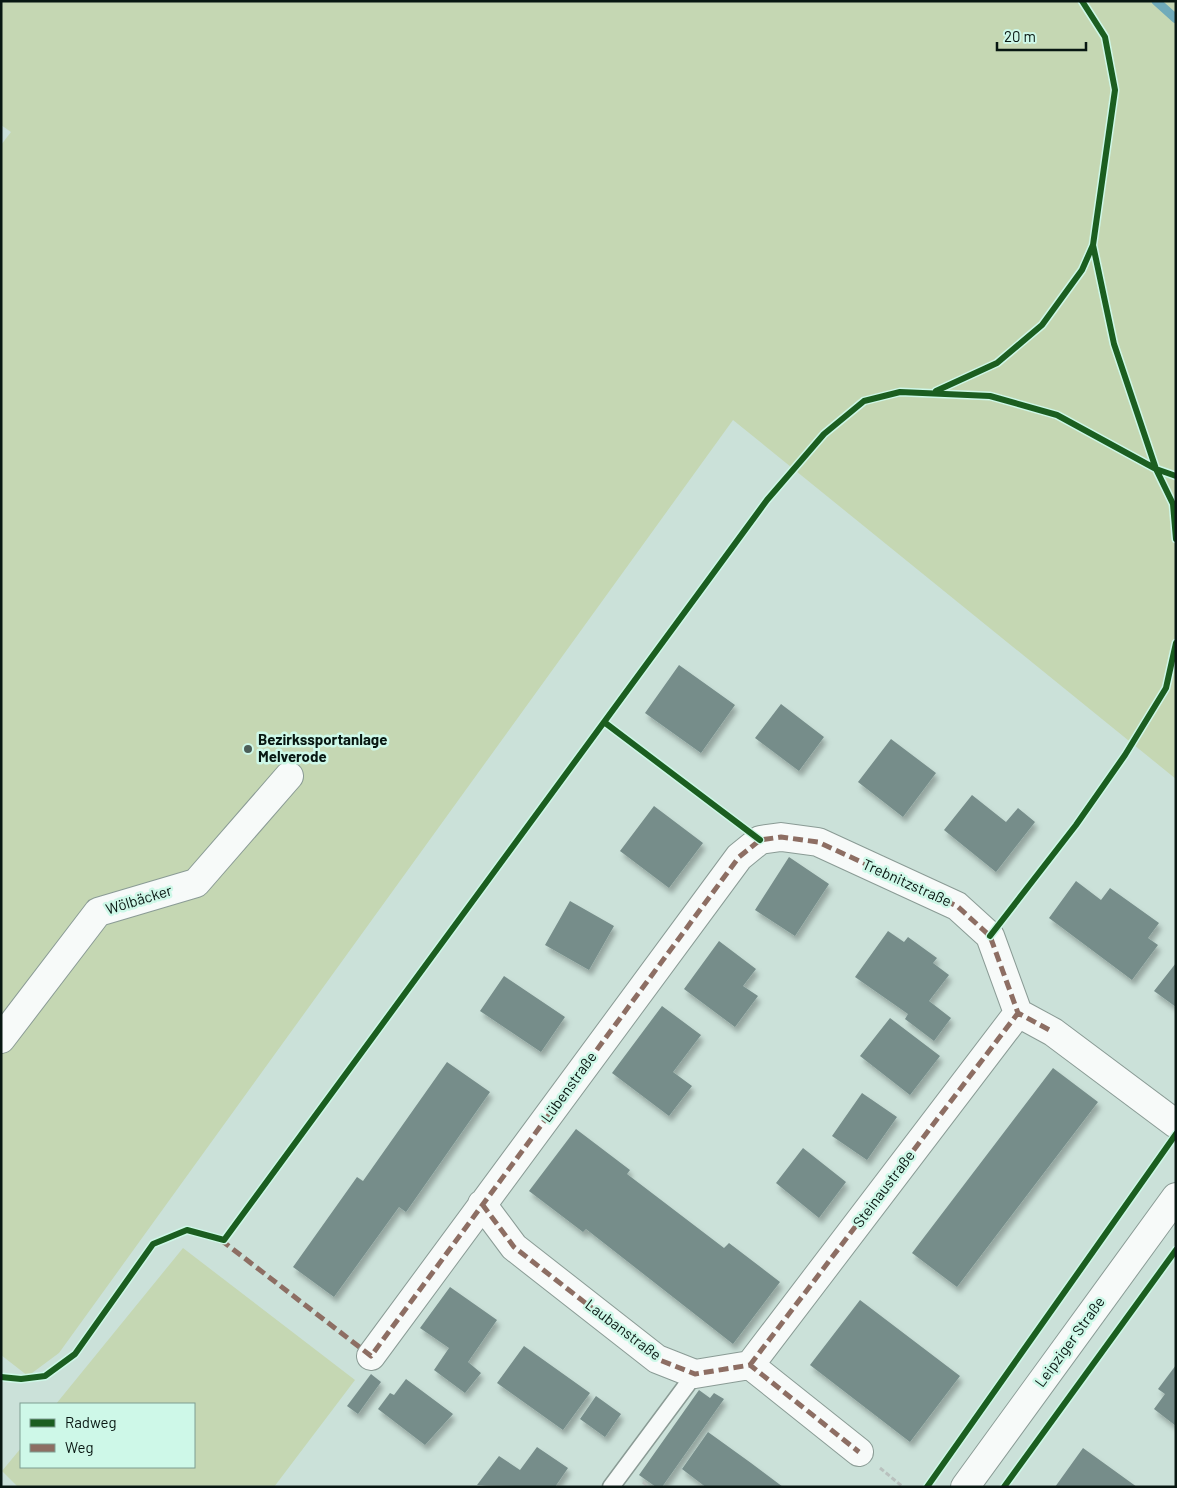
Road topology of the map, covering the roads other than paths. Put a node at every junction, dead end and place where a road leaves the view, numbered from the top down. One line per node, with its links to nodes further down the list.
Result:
1 (289, 776): 4 (street, Wölbäcker)
2 (781, 837): 3 (street, Trebnitzstraße); 7 (street, Lübenstraße)
3 (1018, 1013): 5 (street); 9 (street, Steinaustraße)
4 (1, 1039)
5 (1176, 1124)
6 (1176, 1197): 13 (street, Leipziger Straße)
7 (482, 1204): 8 (street, Lübenstraße); 10 (street, Laubanstraße)
8 (371, 1356)
9 (750, 1364): 10 (street); 11 (street)
10 (695, 1374): 12 (lane)
11 (859, 1452)
12 (611, 1487)
13 (965, 1487)

